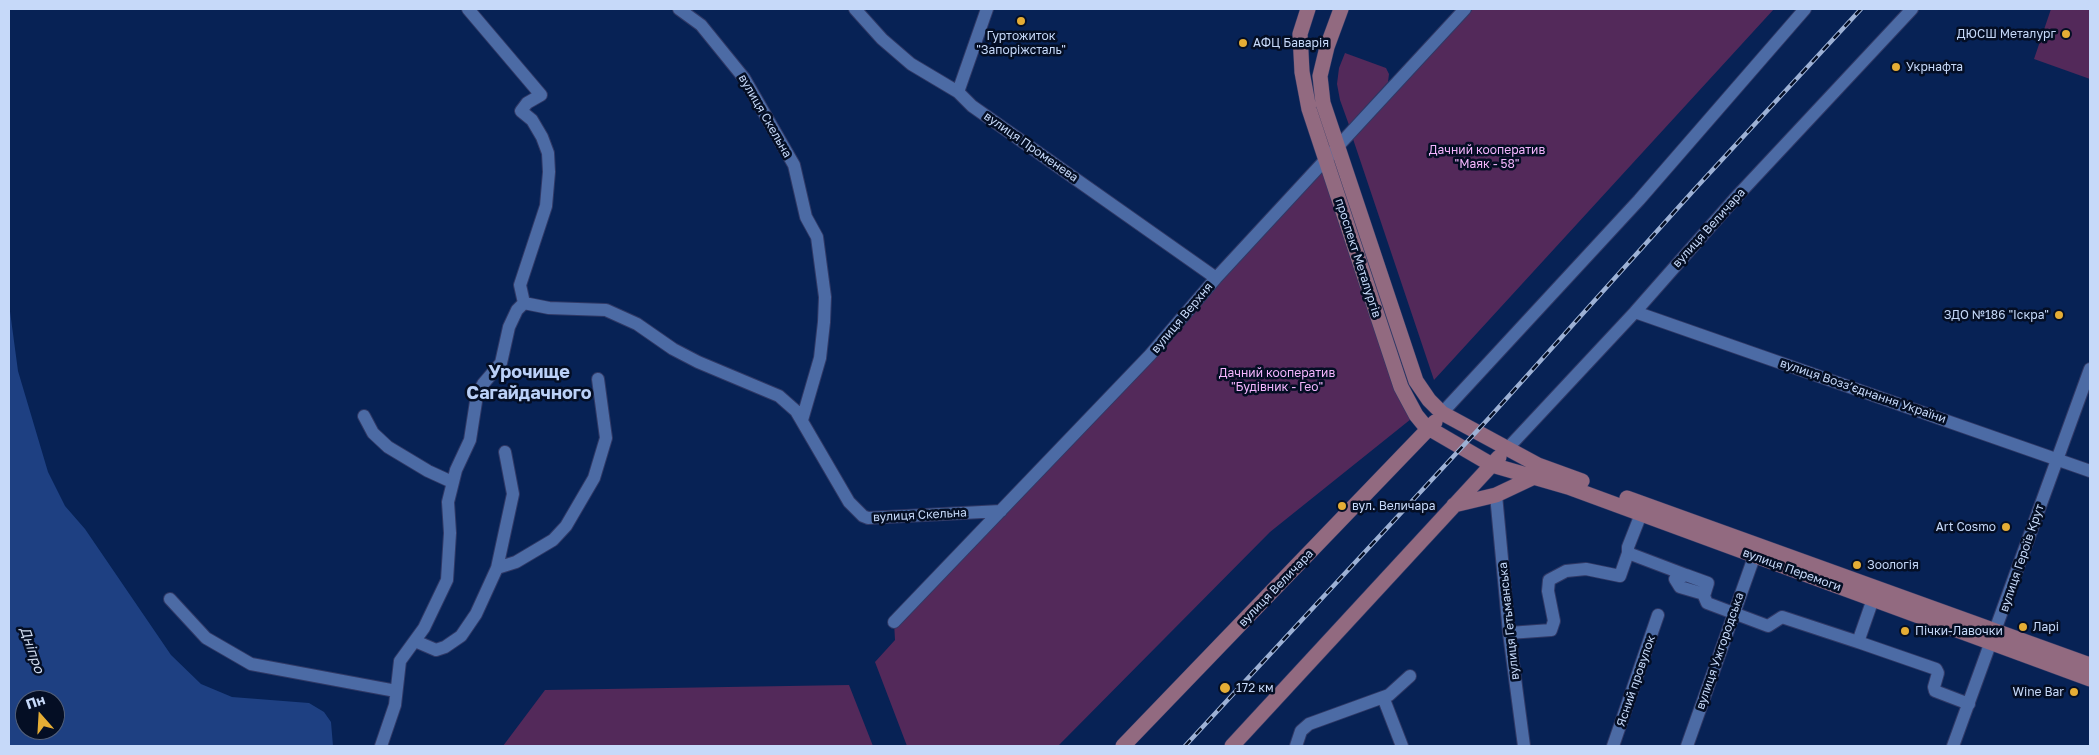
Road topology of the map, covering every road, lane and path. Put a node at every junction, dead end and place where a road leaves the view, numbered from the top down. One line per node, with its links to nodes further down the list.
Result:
1 (468, 9): 16 (street)
2 (679, 9): 22 (street, вулиця Скельна)
3 (855, 9): 12 (street, вулиця Променева)
4 (987, 9): 12 (street)
5 (1308, 9): 10 (main road, проспект Металургів)
6 (1341, 9): 11 (main road, проспект Металургів)
7 (1465, 9): 13 (street, вулиця Верхня)
8 (1805, 9): 20 (street)
9 (1912, 9): 17 (street, вулиця Величара)
10 (1301, 41): 11 (main road); 14 (main road, проспект Металургів)
11 (1327, 47): 13 (main road, проспект Металургів)
12 (958, 92): 15 (street, вулиця Променева)
13 (1337, 145): 14 (street, вулиця Верхня); 20 (main road, проспект Металургів)
14 (1326, 158): 15 (street, вулиця Верхня); 23 (main road, проспект Металургів)
15 (1216, 278): 33 (street, вулиця Верхня)
16 (524, 303): 22 (street, вулиця Скельна); 30 (street)
17 (1634, 312): 24 (street, вулиця Величара); 26 (street, вулиця Воззʼєднання України)
18 (2090, 369): 26 (street, вулиця Героїв Крут)
19 (598, 379): 37 (street)
20 (1442, 413): 23 (main road, вулиця Величара); 24 (main road, проспект Металургів)
21 (364, 416): 30 (street)
22 (802, 420): 33 (street, вулиця Скельна)
23 (1430, 430): 27 (main road, проспект Металургів); 54 (main road, вулиця Величара)
24 (1507, 449): 27 (main road); 29 (main road, вулиця Перемоги)
25 (505, 452): 37 (street)
26 (2057, 459): 28 (street, вулиця Воззʼєднання України); 44 (street, вулиця Героїв Крут)
27 (1492, 465): 29 (main road, вулиця Перемоги); 32 (main road)
28 (2090, 471)
29 (1535, 472): 31 (main road); 34 (main road, вулиця Перемоги); 44 (main road, вулиця Перемоги)
30 (452, 482): 45 (street)
31 (1496, 495): 32 (main road); 43 (street, вулиця Гетьманська)
32 (1454, 505): 55 (main road)
33 (1001, 511): 42 (street, вулиця Верхня)
34 (1641, 514): 35 (street); 36 (main road, вулиця Перемоги)
35 (1628, 553): 40 (street); 43 (street)
36 (1754, 557): 39 (main road, вулиця Перемоги); 40 (street, вулиця Ужгородська)
37 (497, 568): 45 (street)
38 (170, 599): 50 (street)
39 (1873, 599): 44 (main road, вулиця Перемоги); 46 (street)
40 (1733, 613): 46 (street); 60 (street, вулиця Ужгородська)
41 (1658, 615): 59 (street, Ясний провулок)
42 (894, 622)
43 (1509, 633): 58 (street, вулиця Гетьманська)
44 (1994, 636): 47 (main road, вулиця Перемоги); 49 (main road, вулиця Перемоги); 52 (street, вулиця Героїв Крут)
45 (415, 641): 50 (street)
46 (1858, 642): 52 (street)
47 (2090, 665)
48 (1410, 676): 51 (street)
49 (2090, 679)
50 (396, 691): 53 (street)
51 (1383, 697): 56 (street); 57 (street)
52 (1969, 704): 61 (street, вулиця Героїв Крут)
53 (381, 746)
54 (1123, 746)
55 (1232, 746)
56 (1296, 746)
57 (1402, 746)
58 (1524, 746)
59 (1613, 746)
60 (1687, 746)
61 (1953, 746)

